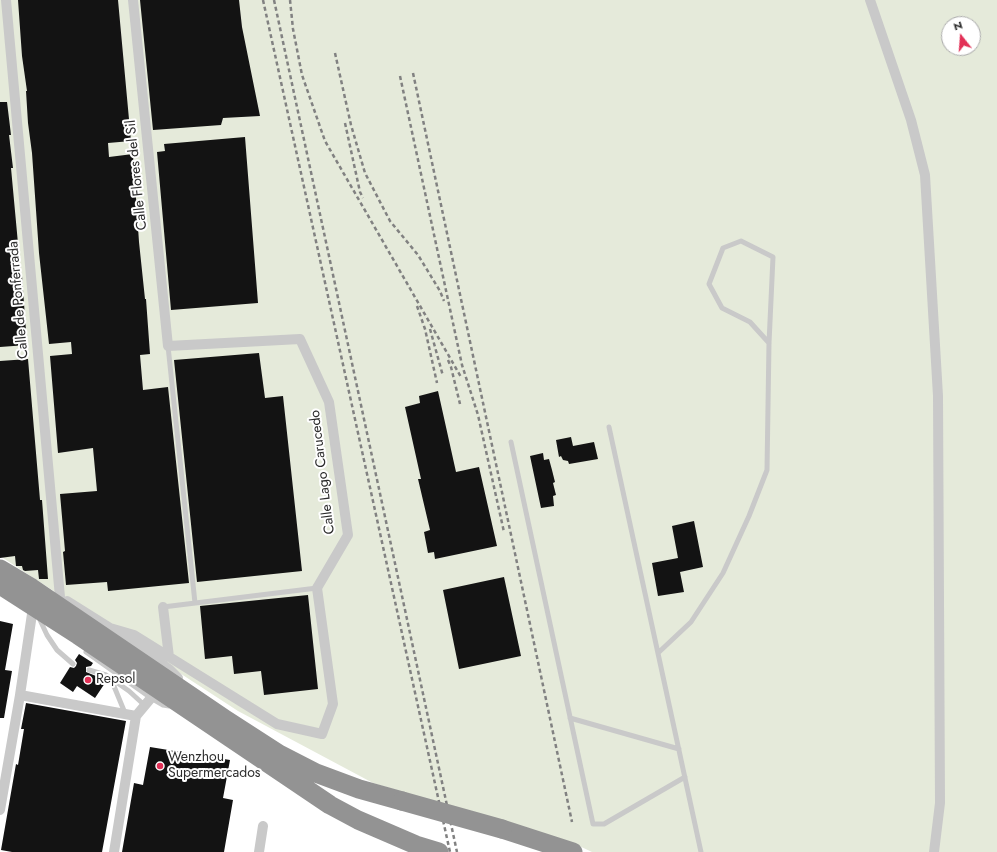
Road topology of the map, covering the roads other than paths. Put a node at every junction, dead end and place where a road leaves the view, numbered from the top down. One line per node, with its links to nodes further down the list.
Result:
1 (6, 0): 12 (street, Calle de Ponferrada)
2 (133, 0): 5 (street, Calle Flores del Sil)
3 (870, 0): 40 (street)
4 (769, 343): 4 (lane); 19 (lane)
5 (168, 346): 11 (street, Calle Lago Carucedo); 13 (lane)
6 (609, 427): 19 (lane)
7 (511, 442): 29 (lane)
8 (0, 569): 10 (highway)
9 (0, 585): 26 (highway)
10 (32, 588): 12 (street); 30 (highway)
11 (317, 588): 13 (lane); 20 (street)
12 (60, 597): 17 (street)
13 (195, 603): 14 (lane)
14 (163, 606): 20 (street)
15 (33, 614): 16 (lane); 21 (lane); 24 (street)
16 (47, 624)
17 (110, 628): 20 (street); 30 (street)
18 (80, 647): 25 (lane)
19 (658, 653): 31 (lane)
20 (169, 657)
21 (73, 664)
22 (89, 670): 23 (lane)
23 (110, 678): 25 (lane); 27 (lane)
24 (20, 695): 27 (street); 33 (street)
25 (149, 701): 26 (lane); 28 (street)
26 (184, 708): 37 (highway)
27 (125, 713): 28 (street)
28 (136, 716): 35 (street)
29 (570, 718): 31 (lane); 32 (lane)
30 (225, 719): 38 (highway, bridge)
31 (679, 749): 32 (lane)
32 (685, 777): 39 (lane)
33 (0, 810)
34 (263, 826): 36 (street)
35 (114, 852)
36 (259, 852)
37 (439, 852)
38 (573, 852)
39 (701, 852)
40 (934, 852)

